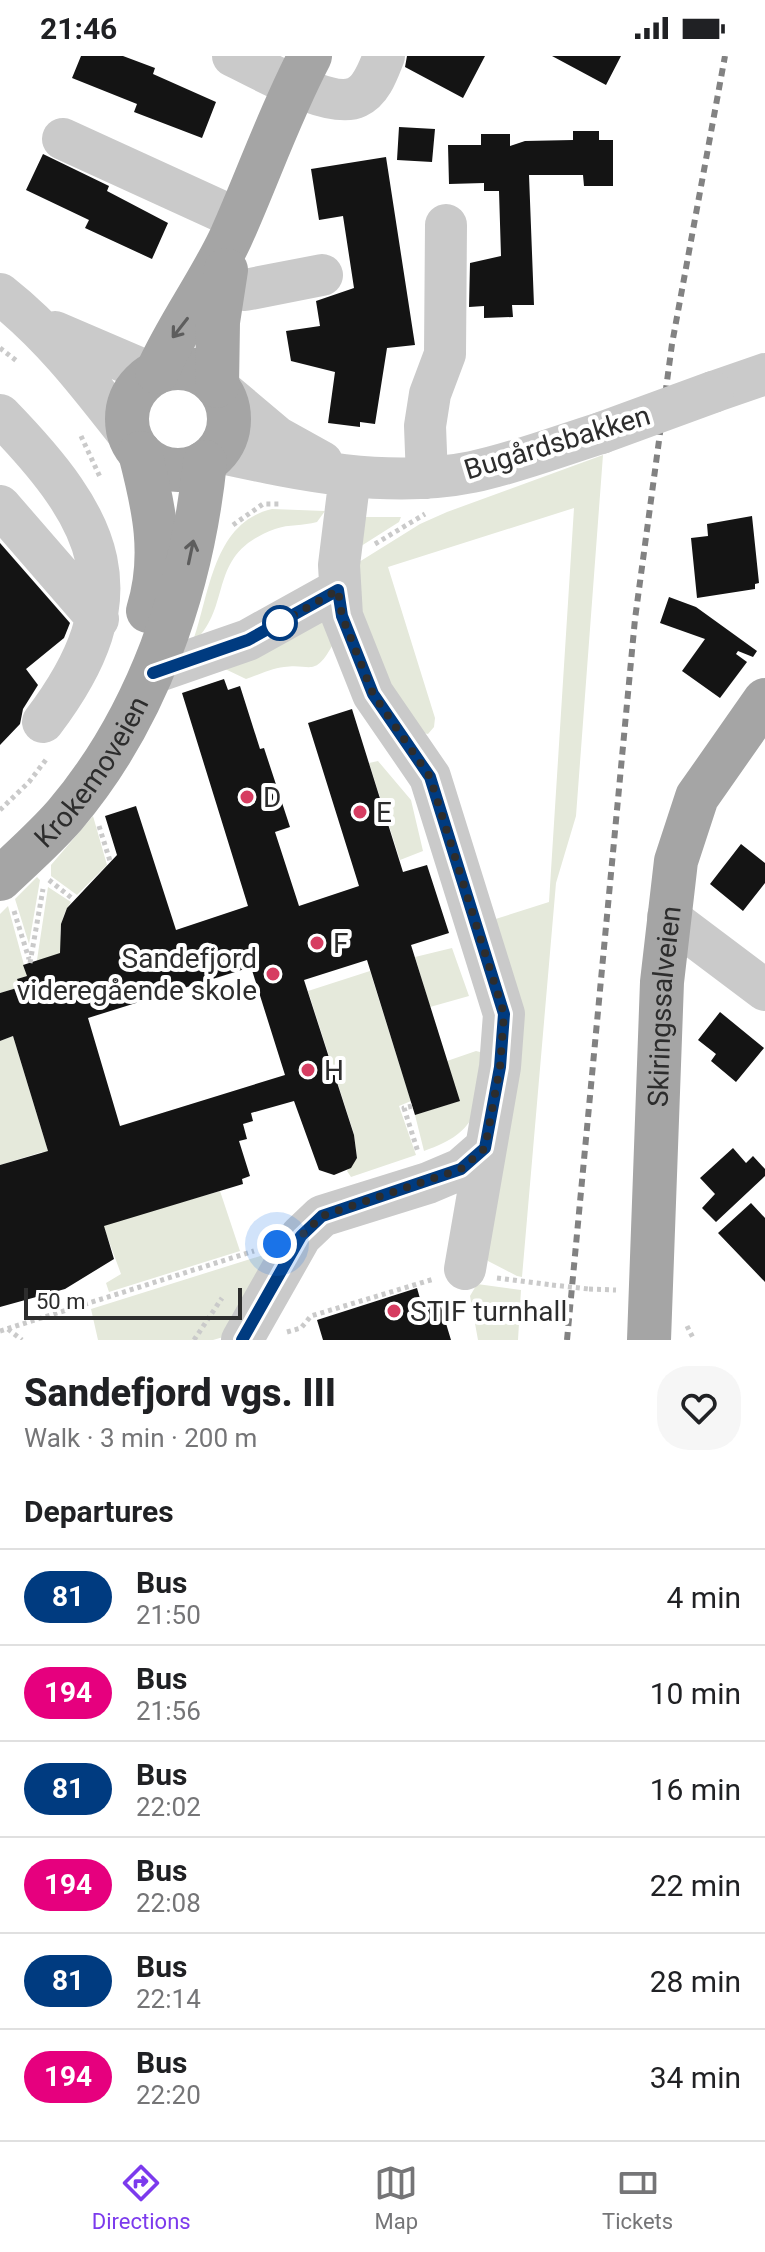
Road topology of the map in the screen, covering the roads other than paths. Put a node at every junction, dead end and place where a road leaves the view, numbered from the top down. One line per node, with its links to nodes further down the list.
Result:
1 (233, 56): 3 (street)
2 (384, 56): 3 (street)
3 (302, 71): 6 (main road)
4 (63, 139): 6 (street)
5 (446, 225): 18 (street)
6 (234, 227): 8 (main road)
7 (322, 275): 8 (street)
8 (215, 285): 11 (main road, one-way to 11); 13 (main road)
9 (0, 294): 10 (street)
10 (36, 322): 11 (street); 15 (street)
11 (155, 373): 13 (main road); 15 (main road)
12 (765, 374): 18 (street, Bugårdsbakken, bridge)
13 (219, 387): 16 (main road); 17 (street, Bugårdsbakken)
14 (0, 415): 21 (street)
15 (135, 444): 16 (main road); 25 (main road, Krokemoveien)
16 (211, 457): 17 (street, Bugårdsbakken); 22 (main road, Krokemoveien, one-way to 16)
17 (347, 475): 18 (street, Bugårdsbakken); 20 (street)
18 (428, 495)
19 (0, 506): 21 (street)
20 (339, 577): 22 (street); 29 (street)
21 (98, 619): 24 (street)
22 (153, 673): 26 (main road, Krokemoveien)
23 (765, 700): 27 (main road, Skiringssalveien)
24 (43, 722)
25 (0, 849)
26 (7, 894)
27 (668, 917): 28 (street); 32 (main road, Skiringssalveien)
28 (765, 990)
29 (485, 1148): 30 (street); 31 (street)
30 (465, 1269)
31 (243, 1338)
32 (649, 1340)

